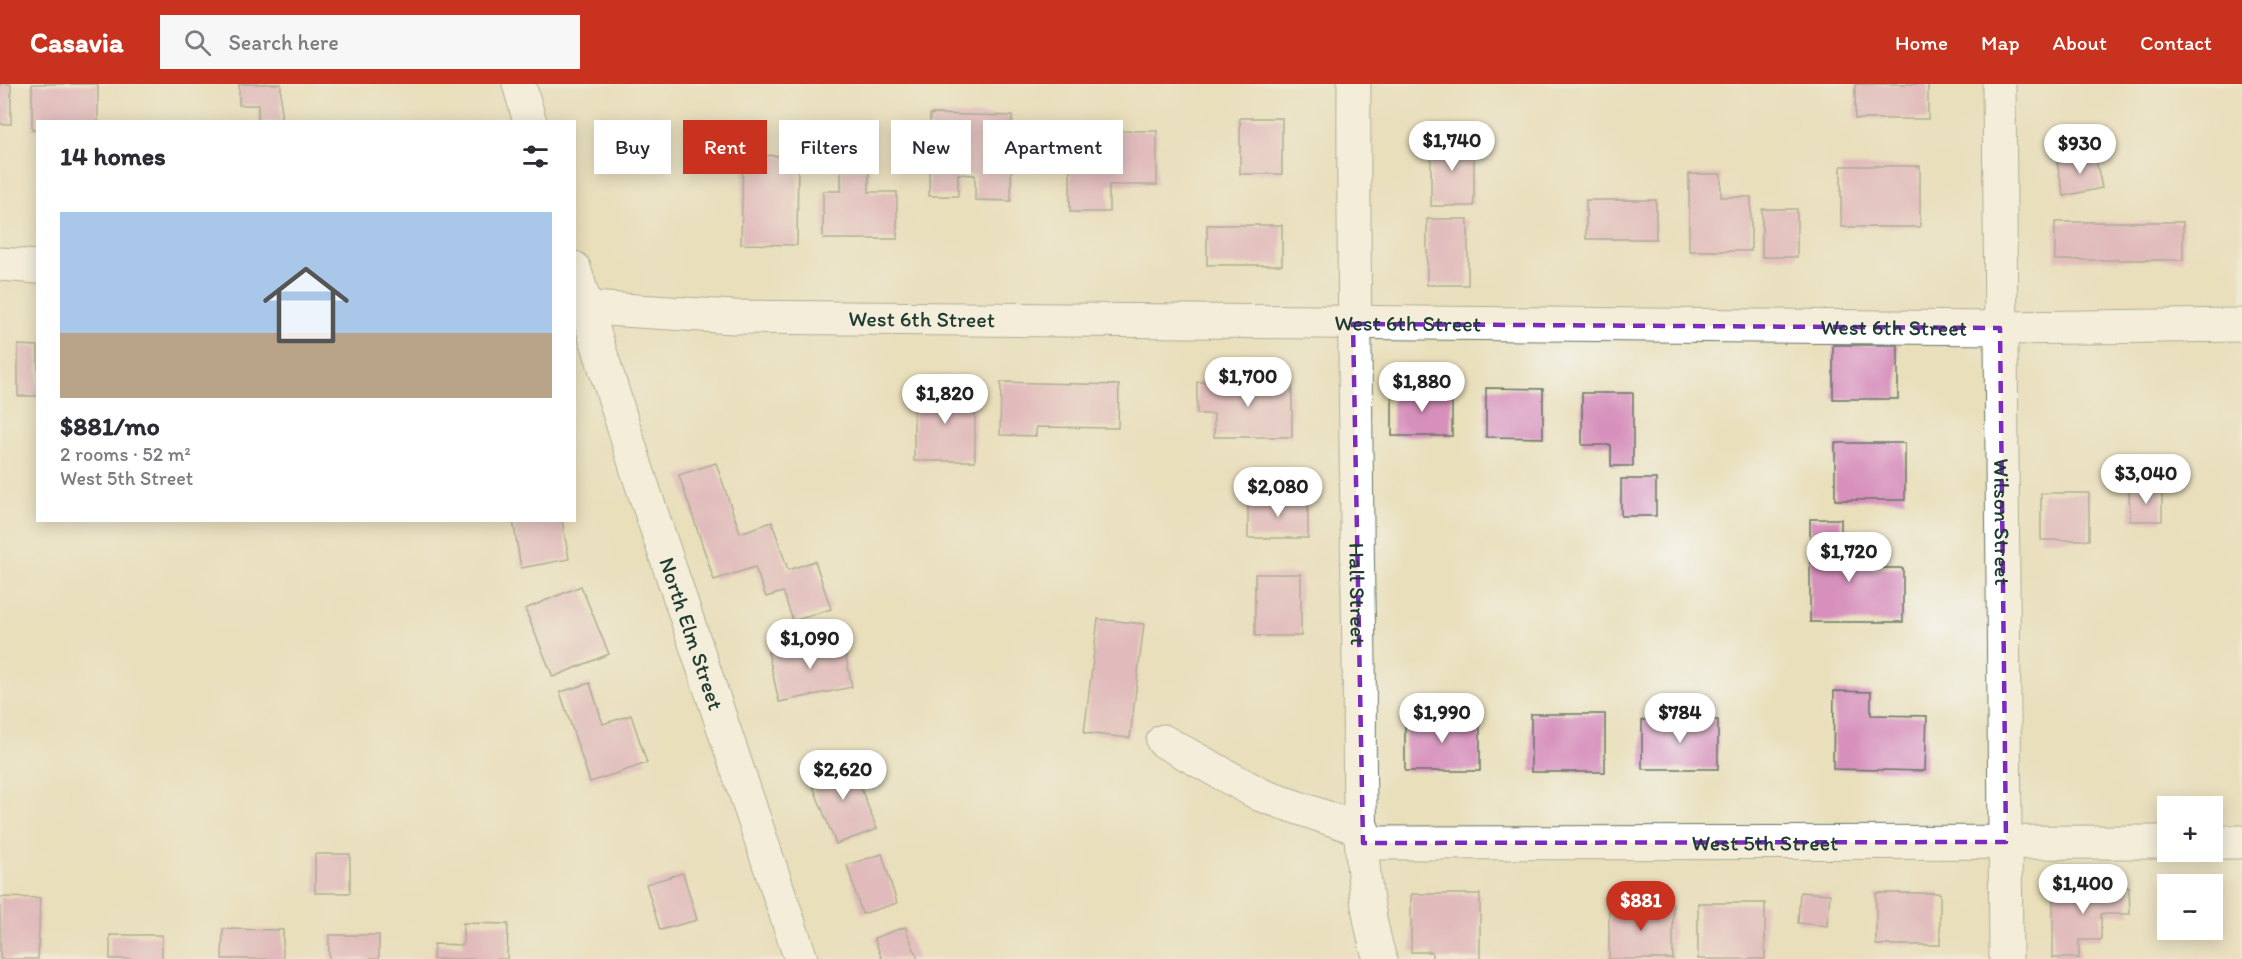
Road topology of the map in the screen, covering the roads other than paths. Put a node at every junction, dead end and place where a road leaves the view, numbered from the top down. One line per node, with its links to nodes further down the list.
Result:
1 (519, 84): 4 (street)
2 (1354, 84): 9 (street, Hall Street)
3 (1999, 84): 11 (street, Wilson Street)
4 (529, 120)
5 (0, 264): 6 (street)
6 (36, 267)
7 (576, 279): 8 (street, North Elm Street)
8 (581, 307): 9 (street, West 6th Street); 18 (street, North Elm Street)
9 (1353, 324): 11 (street, West 6th Street); 13 (street, Hall Street)
10 (2242, 325): 11 (street, West 6th Street)
11 (2000, 328): 14 (street, Wilson Street)
12 (1163, 741): 13 (street, West 5th Street)
13 (1363, 837): 14 (street, West 5th Street); 19 (street, Hall Street)
14 (2006, 842): 15 (street, West 5th Street); 20 (street, Wilson Street)
15 (2157, 842)
16 (2223, 842): 17 (street)
17 (2242, 842)
18 (801, 959)
19 (1380, 959)
20 (2006, 959)

